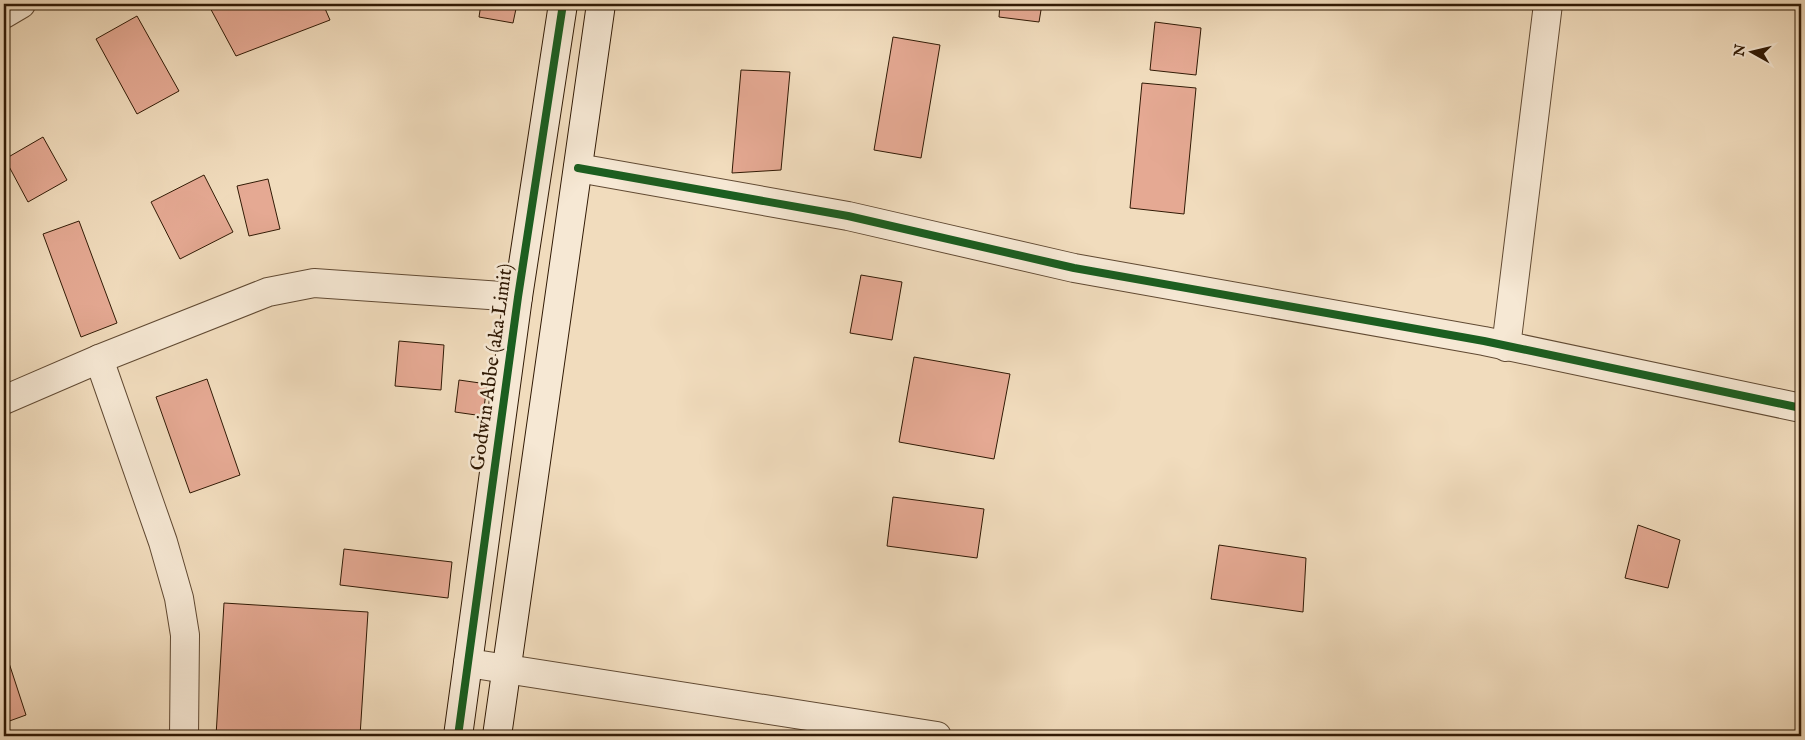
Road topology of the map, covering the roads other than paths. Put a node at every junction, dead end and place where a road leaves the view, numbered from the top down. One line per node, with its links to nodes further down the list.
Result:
1 (21, 4): 5 (street)
2 (563, 4): 7 (street, Godwin Abbe (aka Limit))
3 (601, 4): 6 (street)
4 (1548, 4): 8 (street)
5 (4, 14)
6 (578, 168): 8 (street); 13 (street)
7 (518, 297): 9 (street); 12 (street, Godwin Abbe (aka Limit))
8 (1506, 347): 11 (street)
9 (100, 359): 10 (street); 14 (street)
10 (4, 400)
11 (1801, 408)
12 (468, 663): 13 (street); 15 (street, Godwin Abbe (aka Limit))
13 (506, 671): 16 (street); 17 (street)
14 (184, 736)
15 (458, 736)
16 (497, 736)
17 (937, 736)

